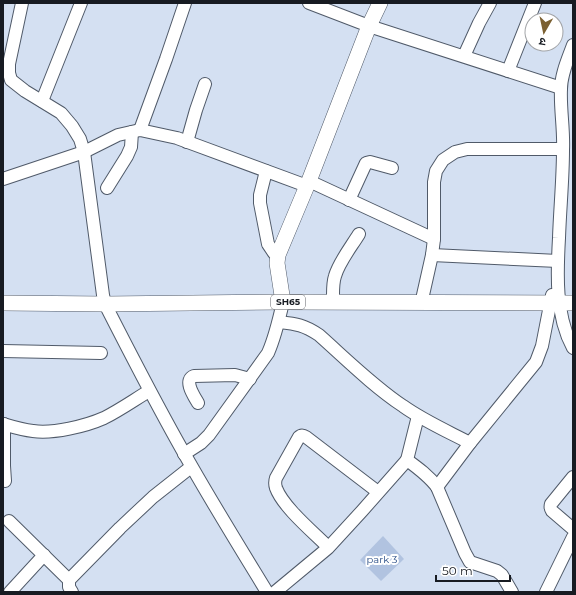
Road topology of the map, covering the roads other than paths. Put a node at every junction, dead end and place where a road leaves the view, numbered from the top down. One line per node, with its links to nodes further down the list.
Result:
1 (22, 3): 12 (street)
2 (81, 3): 15 (street)
3 (380, 3): 8 (main road)
4 (490, 3): 10 (street)
5 (535, 3): 11 (street)
6 (316, 4): 8 (street)
7 (180, 5): 16 (street)
8 (369, 26): 10 (street); 23 (main road)
9 (573, 45): 14 (street)
10 (464, 56): 11 (street)
11 (508, 71): 14 (street)
12 (7, 79): 15 (street)
13 (205, 84): 17 (street)
14 (561, 88): 18 (street)
15 (42, 101): 19 (street)
16 (136, 131): 17 (street); 19 (street); 24 (street)
17 (188, 142): 21 (street)
18 (564, 149): 27 (street); 30 (street)
19 (84, 152): 22 (street); 36 (street)
20 (392, 168): 25 (street)
21 (266, 171): 23 (street); 28 (street)
22 (3, 179)
23 (308, 184): 25 (street); 28 (main road)
24 (107, 188)
25 (349, 200): 27 (street)
26 (359, 234): 32 (street)
27 (434, 239): 29 (street)
28 (278, 255): 35 (main road)
29 (432, 255): 30 (street); 33 (street)
30 (558, 261): 37 (street)
31 (3, 294): 36 (main road, SH65)
32 (333, 295): 33 (main road, SH65); 35 (main road, SH65)
33 (423, 295): 37 (main road, SH65)
34 (573, 295): 37 (main road, SH65)
35 (282, 298): 36 (main road, SH65); 37 (main road, SH65); 39 (street)
36 (104, 300): 38 (main road, SH65); 44 (street)
37 (559, 300): 40 (street); 48 (street)
38 (3, 303)
39 (279, 322): 43 (street); 46 (street)
40 (573, 347)
41 (3, 351): 42 (street)
42 (101, 353)
43 (250, 379): 45 (street); 49 (street)
44 (149, 391): 47 (street); 49 (street)
45 (198, 403)
46 (418, 416): 48 (street); 50 (street)
47 (4, 424): 53 (street)
48 (470, 443): 54 (street)
49 (184, 454): 51 (street)
50 (407, 460): 54 (street); 55 (street)
51 (192, 467): 61 (street); 63 (street)
52 (573, 477): 57 (street)
53 (5, 481)
54 (437, 488): 65 (street)
55 (378, 492): 59 (street); 59 (street)
56 (9, 520): 60 (street)
57 (573, 529)
58 (573, 537): 66 (street)
59 (328, 547): 64 (street)
60 (44, 555): 61 (street); 62 (street)
61 (71, 586)
62 (10, 592)
63 (267, 592)
64 (275, 592)
65 (512, 592)
66 (546, 592)

